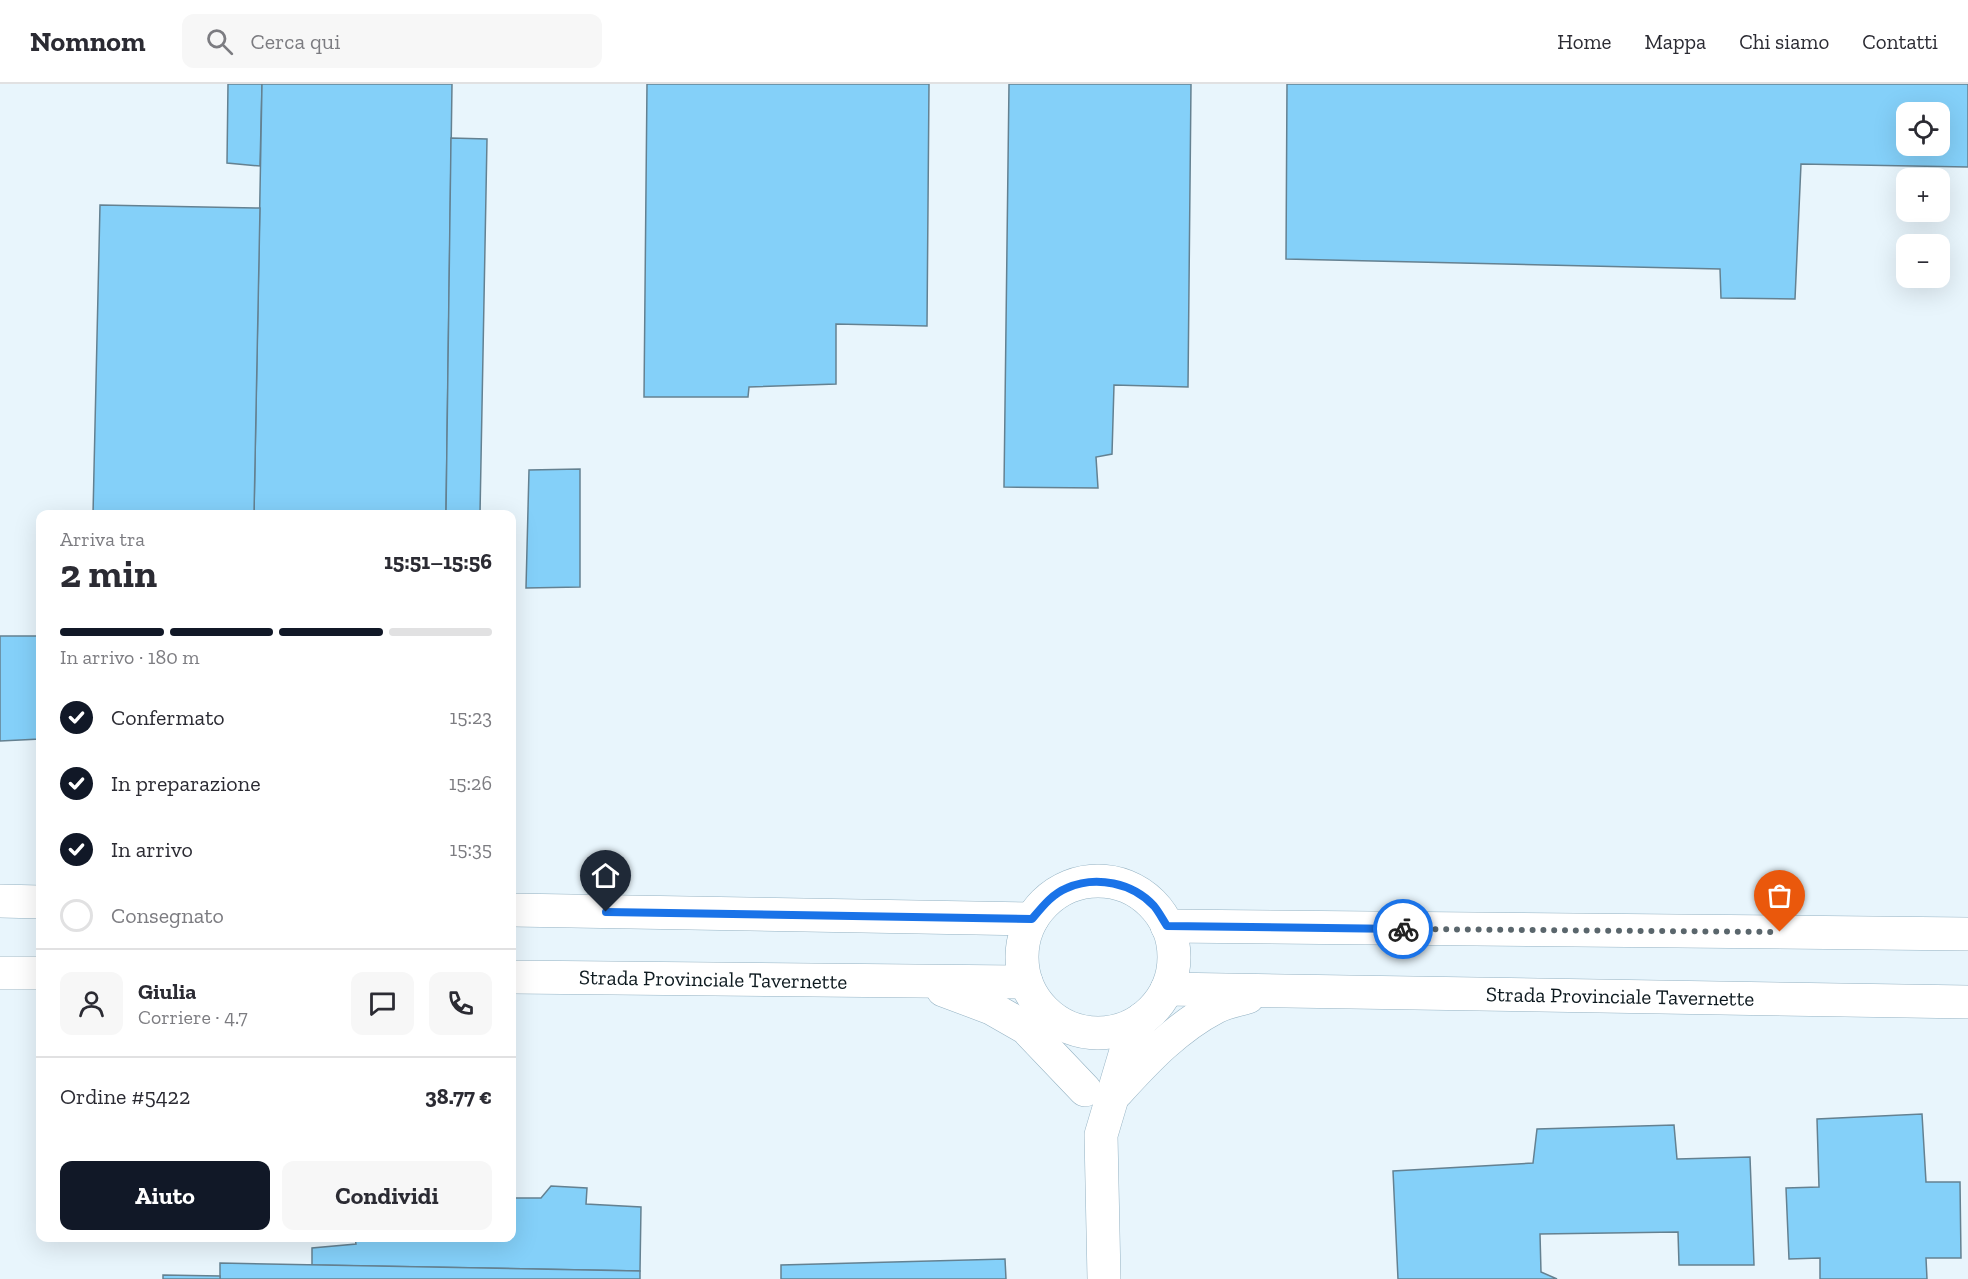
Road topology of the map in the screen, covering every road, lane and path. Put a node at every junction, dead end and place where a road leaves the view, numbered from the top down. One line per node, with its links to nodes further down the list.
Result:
1 (0, 901): 2 (street)
2 (36, 902)
3 (516, 910): 4 (street)
4 (1032, 919): 5 (street, Strada Provinciale Tavernette); 11 (street, Strada Provinciale Tavernette)
5 (1167, 926): 6 (street); 12 (street, Strada Provinciale Tavernette)
6 (1968, 934)
7 (0, 973): 8 (street)
8 (36, 973)
9 (516, 977): 10 (street, Strada Provinciale Tavernette)
10 (915, 981): 11 (street, Strada Provinciale Tavernette); 17 (street, Strada Provinciale Tavernette)
11 (1026, 982): 15 (street, Strada Provinciale Tavernette)
12 (1167, 989): 13 (street, Strada Provinciale Tavernette); 16 (street, Strada Provinciale Tavernette)
13 (1272, 990): 14 (street, Strada Provinciale Tavernette); 17 (street, Strada Provinciale Tavernette)
14 (1968, 1002)
15 (1044, 1012): 16 (street, Strada Provinciale Tavernette); 17 (street, Strada Provinciale Tavernette)
16 (1142, 1019): 17 (street, Strada Provinciale Tavernette)
17 (1099, 1094): 18 (street, Strada Provinciale Tavernette)
18 (1104, 1279)

